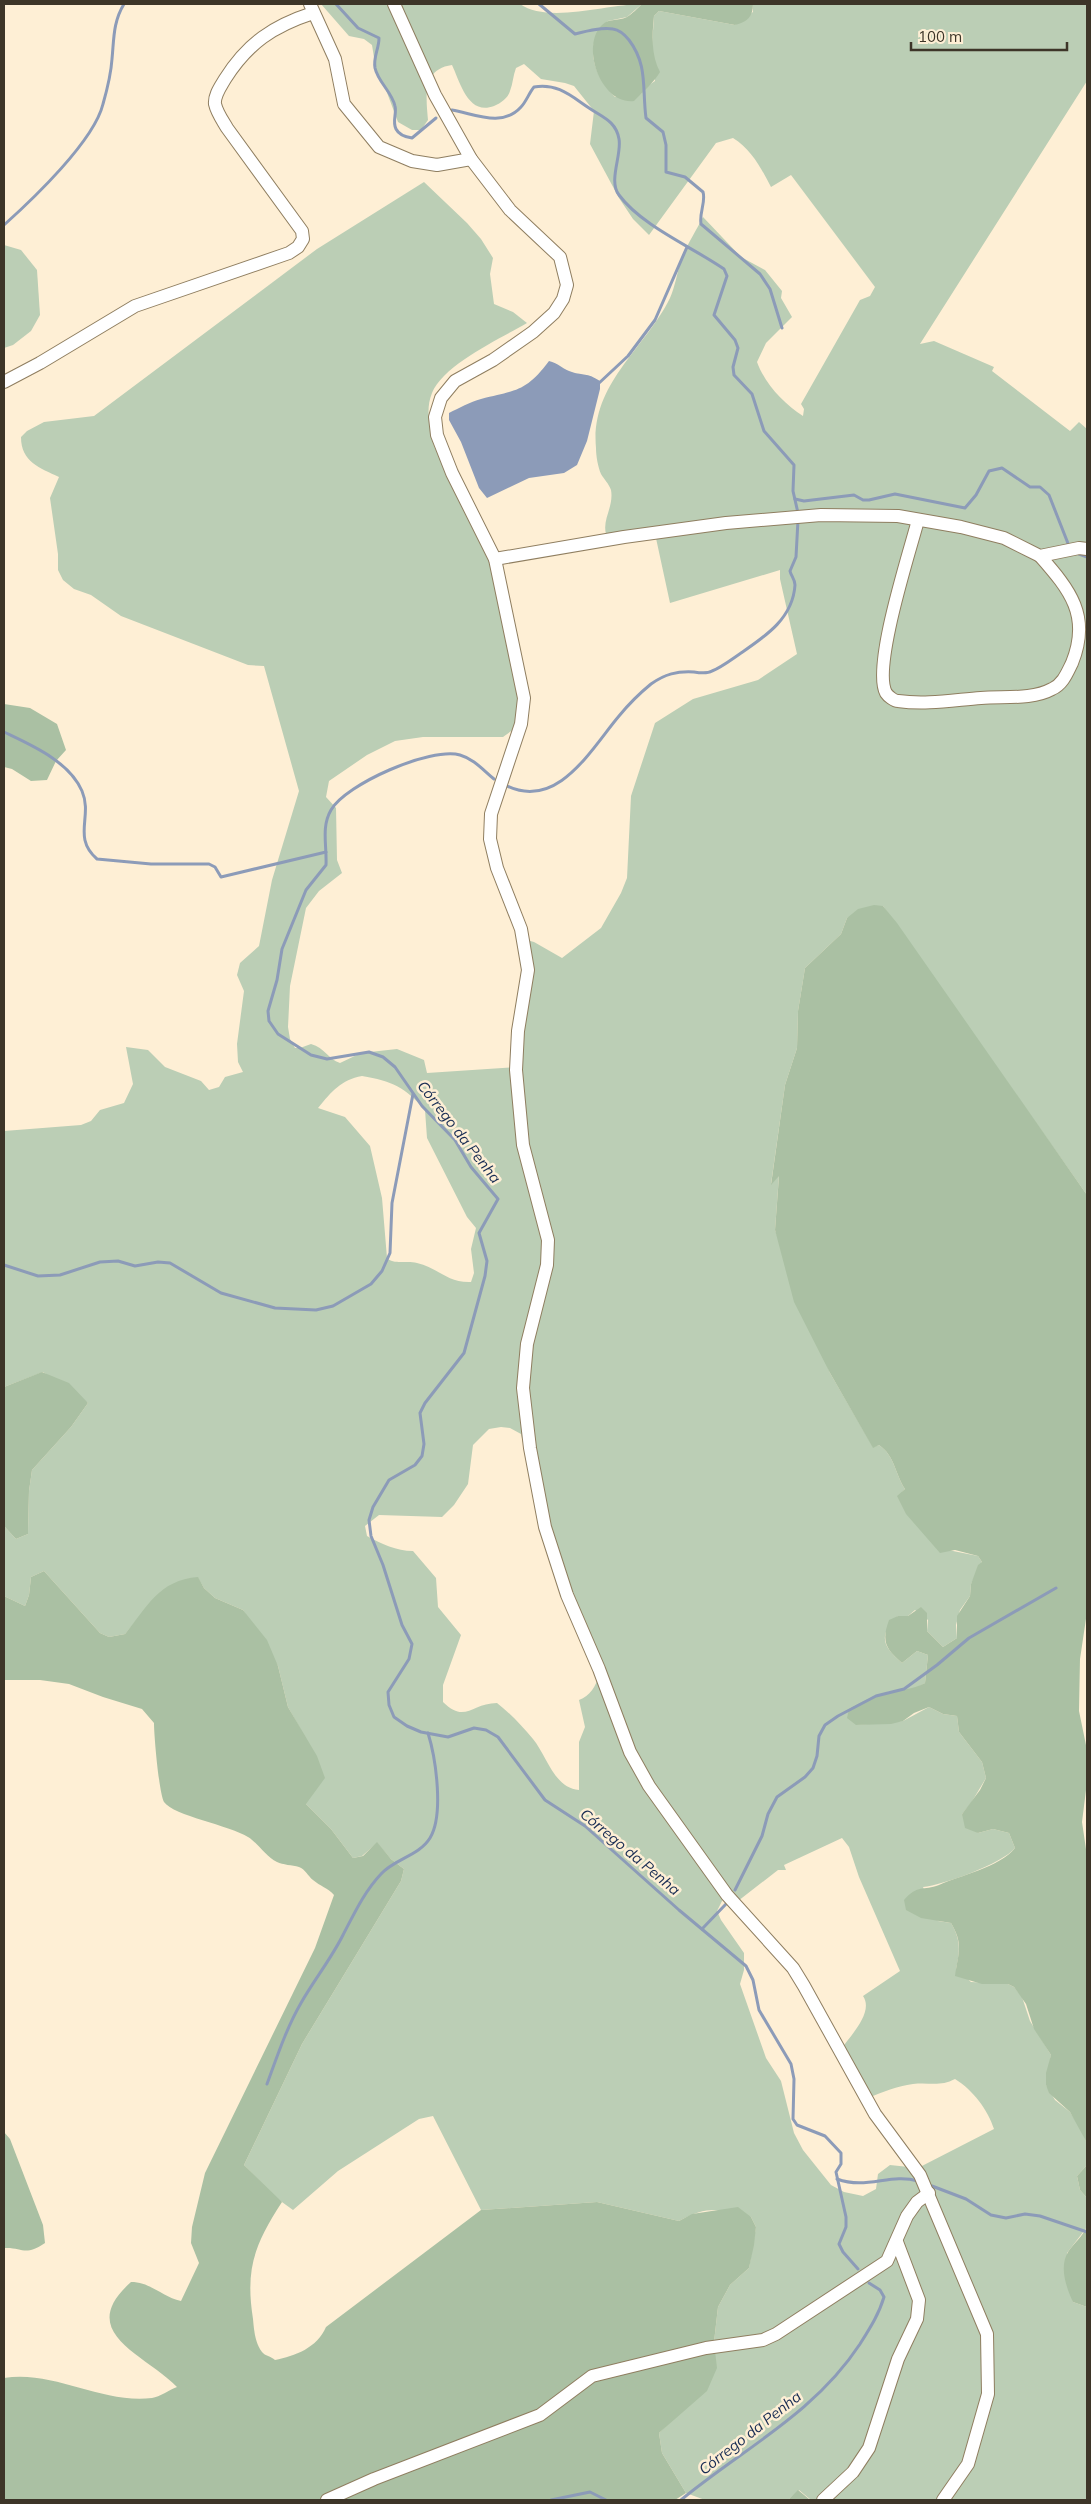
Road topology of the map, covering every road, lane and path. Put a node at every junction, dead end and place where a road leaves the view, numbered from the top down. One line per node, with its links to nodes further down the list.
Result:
1 (394, 4): 3 (street)
2 (311, 8): 3 (street); 4 (street)
3 (471, 159): 8 (street)
4 (4, 382)
5 (918, 520): 7 (street); 7 (street); 8 (street)
6 (1087, 549): 7 (street)
7 (1040, 556)
8 (495, 559): 9 (street)
9 (929, 2193): 10 (street); 13 (street)
10 (897, 2242): 11 (street); 12 (street)
11 (327, 2500)
12 (823, 2500)
13 (943, 2500)

